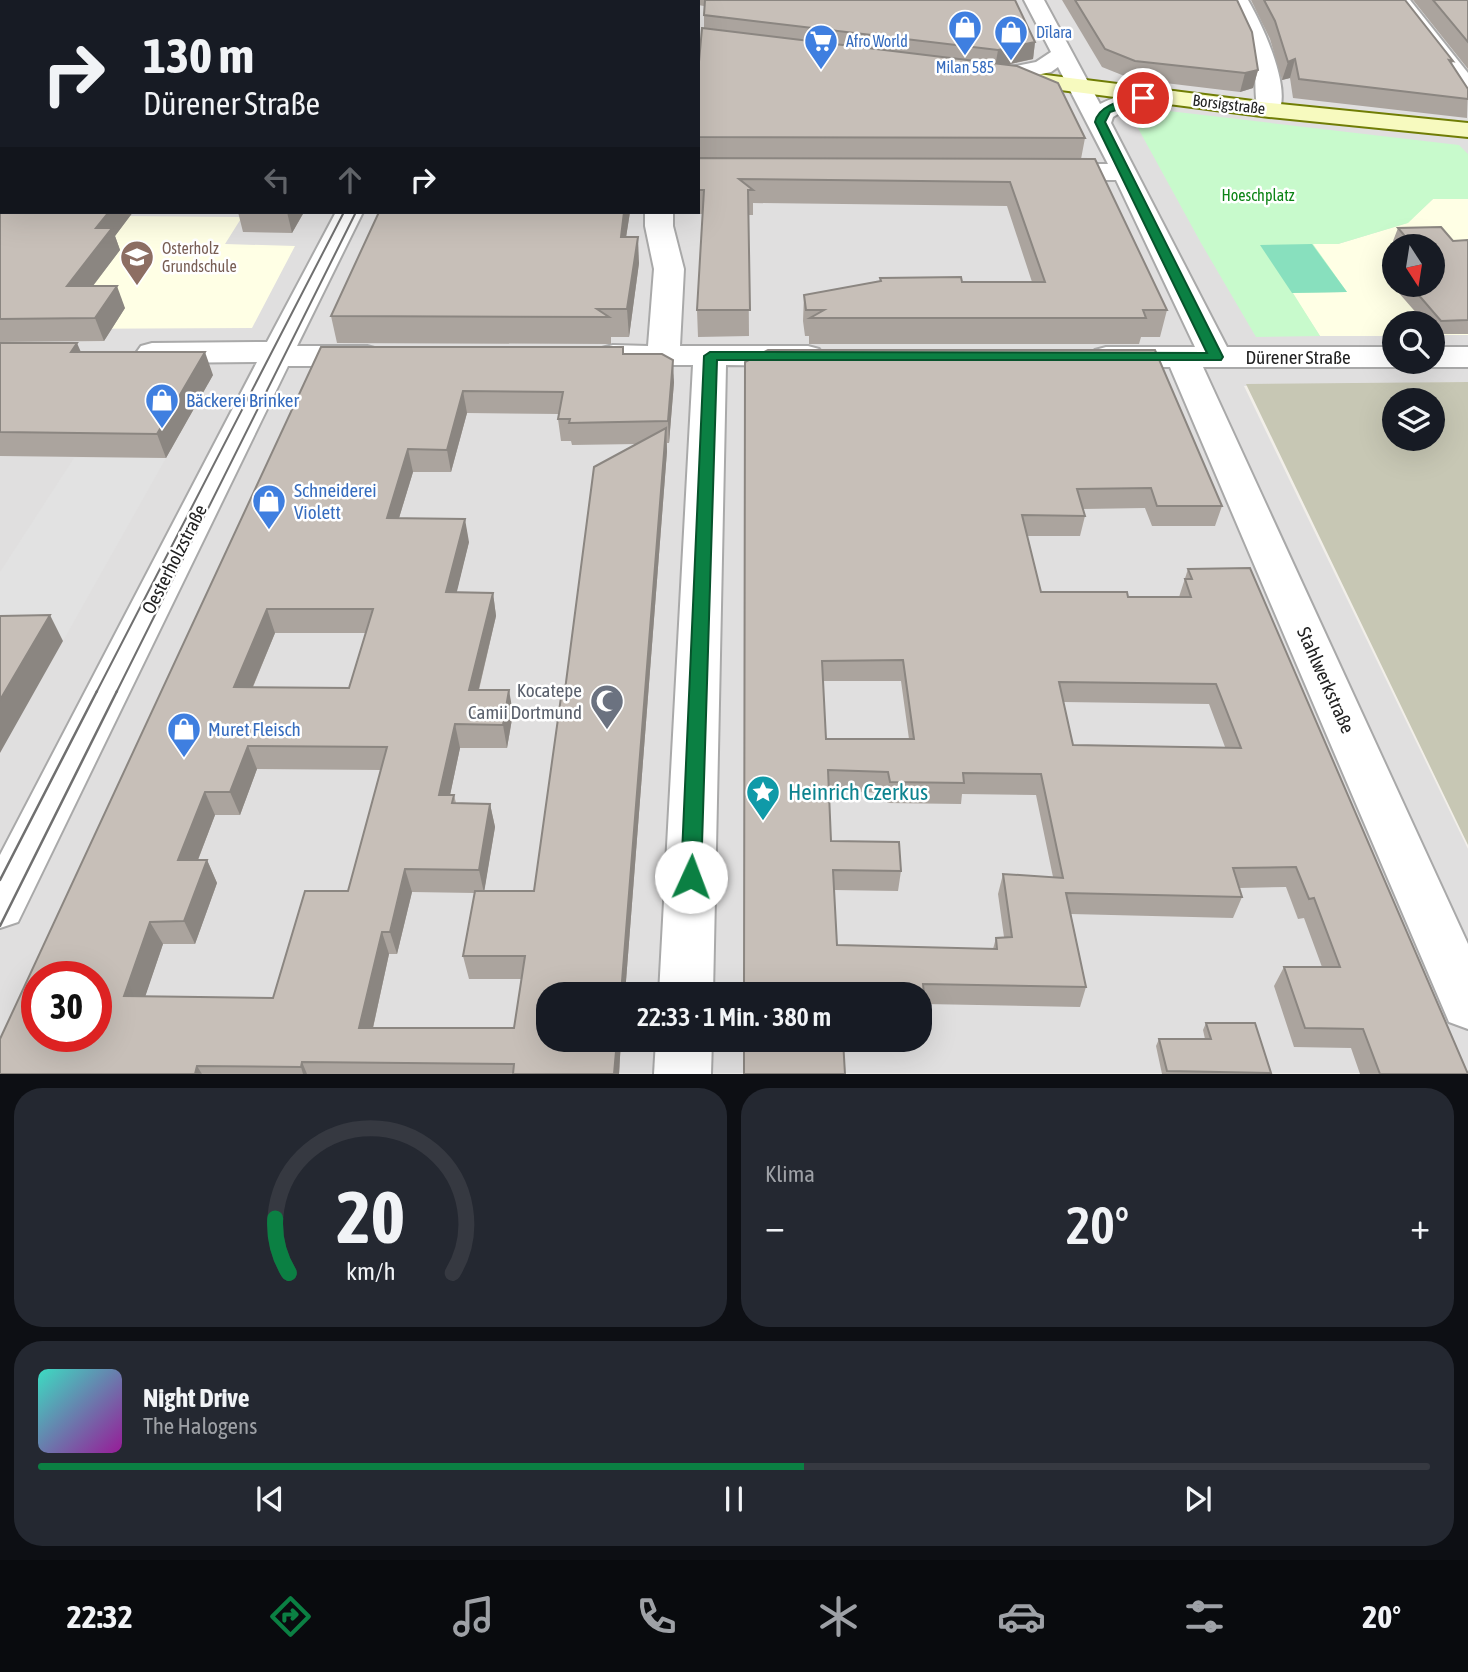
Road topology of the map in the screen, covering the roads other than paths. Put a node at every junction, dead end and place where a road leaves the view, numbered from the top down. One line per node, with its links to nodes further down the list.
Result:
1 (1034, 0): 4 (street, Stahlwerkstraße)
2 (1238, 0): 10 (street)
3 (1400, 0): 8 (street)
4 (1063, 54): 6 (street); 7 (street, Stahlwerkstraße)
5 (971, 73): 6 (main road, Borsigstraße)
6 (998, 76): 7 (main road, Borsigstraße)
7 (1080, 85): 9 (main road, Borsigstraße); 11 (street, Stahlwerkstraße)
8 (1468, 88)
9 (1169, 97): 10 (main road, Borsigstraße); 11 (street)
10 (1269, 110): 12 (main road, Borsigstraße)
11 (1100, 122): 14 (street, Stahlwerkstraße)
12 (1468, 130)
13 (1028, 172): 14 (street)
14 (1125, 172): 25 (street, Stahlwerkstraße)
15 (348, 214): 18 (street, Oesterholzstraße)
16 (660, 214): 20 (street)
17 (122, 353): 18 (street)
18 (278, 354): 21 (street); 29 (street, Oesterholzstraße)
19 (582, 355): 20 (street)
20 (663, 355): 22 (street)
21 (391, 356)
22 (710, 356): 23 (street); 30 (street)
23 (839, 356)
24 (1080, 356): 25 (street, Dürener Straße)
25 (1199, 357): 26 (street, Dürener Straße); 31 (street, Stahlwerkstraße)
26 (1382, 357)
27 (1445, 357): 28 (street)
28 (1468, 357)
29 (0, 906)
30 (686, 982)
31 (1468, 1004)
32 (683, 1052): 33 (street)
33 (682, 1073)

